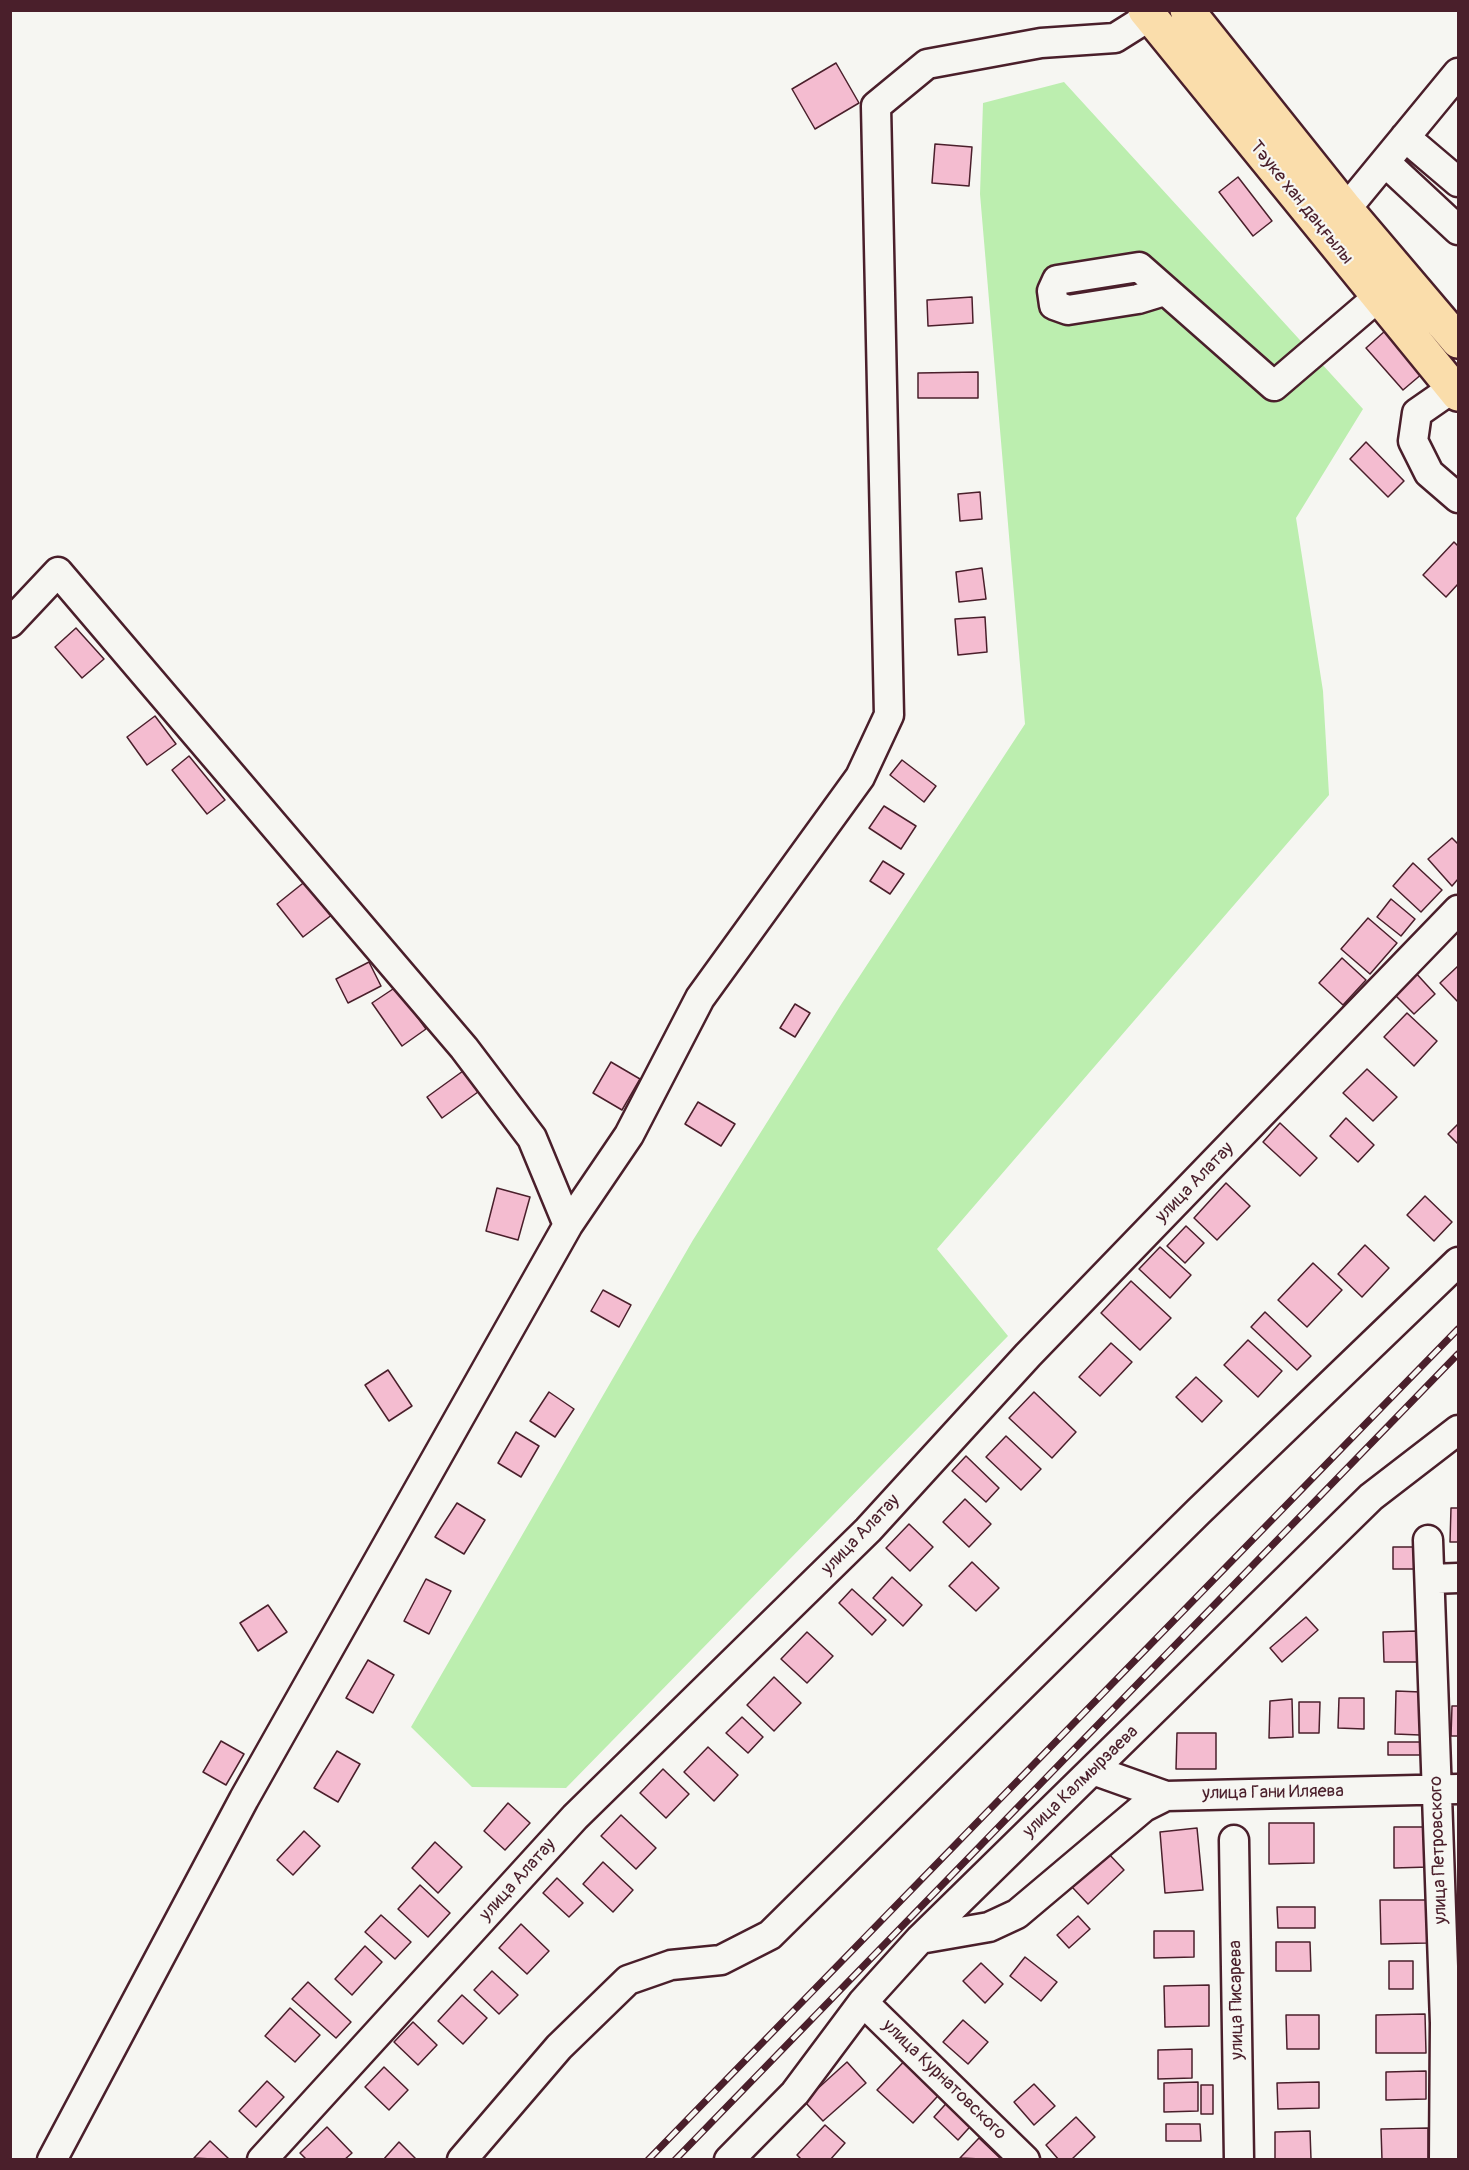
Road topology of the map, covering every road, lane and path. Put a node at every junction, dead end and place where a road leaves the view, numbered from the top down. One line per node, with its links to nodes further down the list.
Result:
1 (1187, 10): 7 (main road, Тәуке хан даңғылы)
2 (1148, 13): 7 (main road, Тәуке хан даңғылы); 16 (street)
3 (1458, 73): 4 (street)
4 (1405, 138): 5 (street); 6 (street)
5 (1385, 162): 7 (street); 8 (street)
6 (1458, 182)
7 (1334, 220): 10 (main road, Тәуке хан даңғылы); 11 (main road, Тәуке хан даңғылы)
8 (1458, 230)
9 (1164, 291): 10 (street)
10 (1378, 297): 12 (main road, Тәуке хан даңғылы)
11 (1458, 341)
12 (1456, 391): 13 (street)
13 (1458, 498)
14 (10, 623): 16 (street)
15 (1458, 910): 30 (street, улица Алатау)
16 (568, 1225): 29 (street)
17 (1458, 1262): 31 (street)
18 (1458, 1430): 22 (street, улица Калмырзаева)
19 (1428, 1540): 21 (street, улица Петровского)
20 (1458, 1578): 21 (street)
21 (1431, 1579): 23 (street, улица Петровского)
22 (1093, 1770): 24 (street, улица Гани Иляева); 26 (street, улица Калмырзаева)
23 (1448, 1789): 24 (street, улица Гани Иляева); 28 (street, улица Петровского)
24 (1166, 1796): 26 (street)
25 (1234, 1840): 34 (street, улица Писарева)
26 (920, 1939): 27 (street, улица Калмырзаева)
27 (863, 2002): 32 (street, улица Калмырзаева); 33 (street, улица Курнатовского)
28 (1452, 2023): 35 (street, улица Петровского)
29 (52, 2160)
30 (262, 2160)
31 (462, 2160)
32 (729, 2160)
33 (1025, 2160)
34 (1239, 2160)
35 (1444, 2160)

